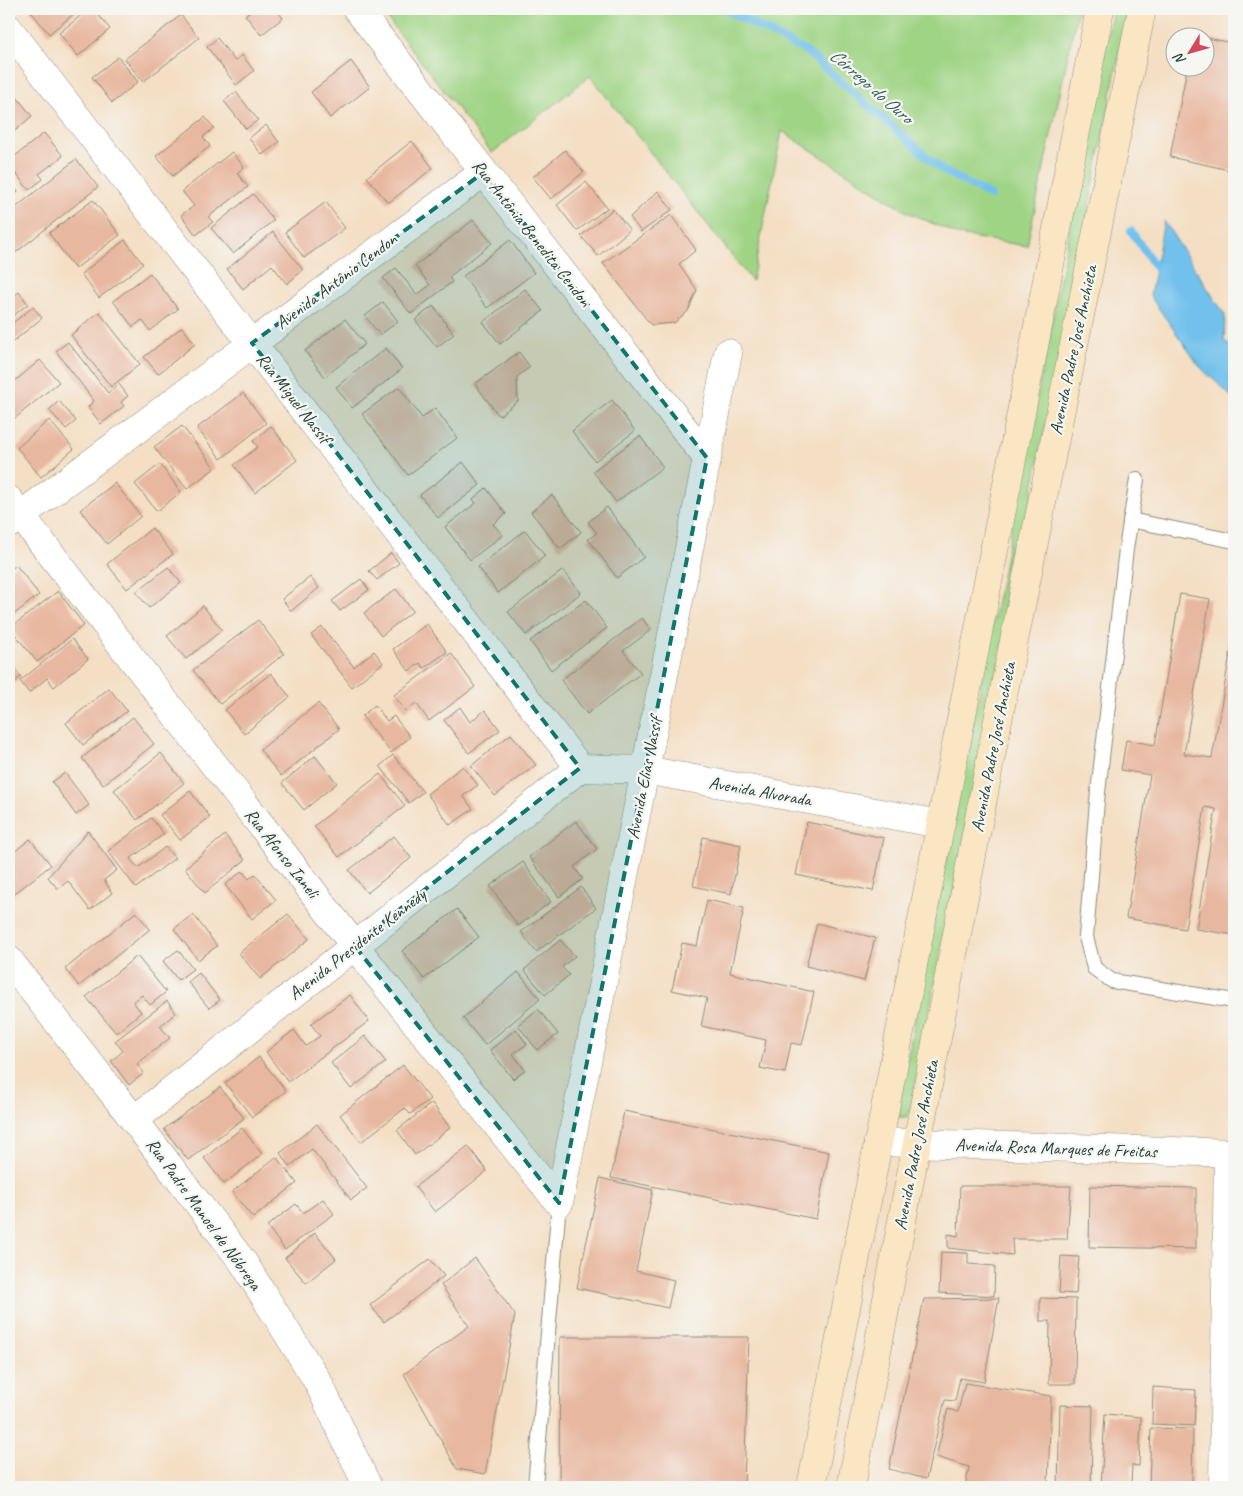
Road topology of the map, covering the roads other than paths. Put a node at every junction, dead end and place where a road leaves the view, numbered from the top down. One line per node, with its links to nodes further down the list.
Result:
1 (357, 9): 5 (street, Rua Antônia Benedita Cendon)
2 (1100, 9): 15 (main road)
3 (1142, 9): 21 (main road, Avenida Padre José Anchieta)
4 (9, 29): 6 (street, Rua Miguel Nassif)
5 (484, 172): 6 (street, Avenida Antônio Cendon); 8 (street, Rua Antônia Benedita Cendon)
6 (252, 344): 10 (street, Avenida Antônio Cendon); 13 (street, Rua Miguel Nassif)
7 (728, 353): 8 (street, Avenida Elias Nassif)
8 (707, 458): 14 (street, Avenida Elias Nassif)
9 (1137, 479): 11 (lane)
10 (13, 513): 16 (street, Rua Afonso Ianeli)
11 (1130, 520): 12 (lane); 18 (lane)
12 (1234, 541)
13 (580, 768): 14 (street, Avenida Alvorada); 16 (street, Avenida Presidente Kennedy)
14 (645, 770): 15 (street, Avenida Alvorada); 23 (street, Avenida Elias Nassif)
15 (940, 824): 20 (main road)
16 (354, 946): 19 (street, Avenida Presidente Kennedy); 23 (street, Rua Afonso Ianeli)
17 (9, 960): 19 (street, Rua Padre Manoel de Nóbrega)
18 (1234, 1001)
19 (134, 1120): 24 (street, Rua Padre Manoel de Nóbrega)
20 (878, 1142): 21 (street, Avenida Rosa Marques de Freitas); 26 (main road)
21 (916, 1144): 22 (street, Avenida Rosa Marques de Freitas); 27 (main road, Avenida Padre José Anchieta)
22 (1231, 1153): 28 (street)
23 (558, 1203): 25 (lane)
24 (368, 1487)
25 (535, 1487)
26 (811, 1487)
27 (851, 1487)
28 (1223, 1487)

